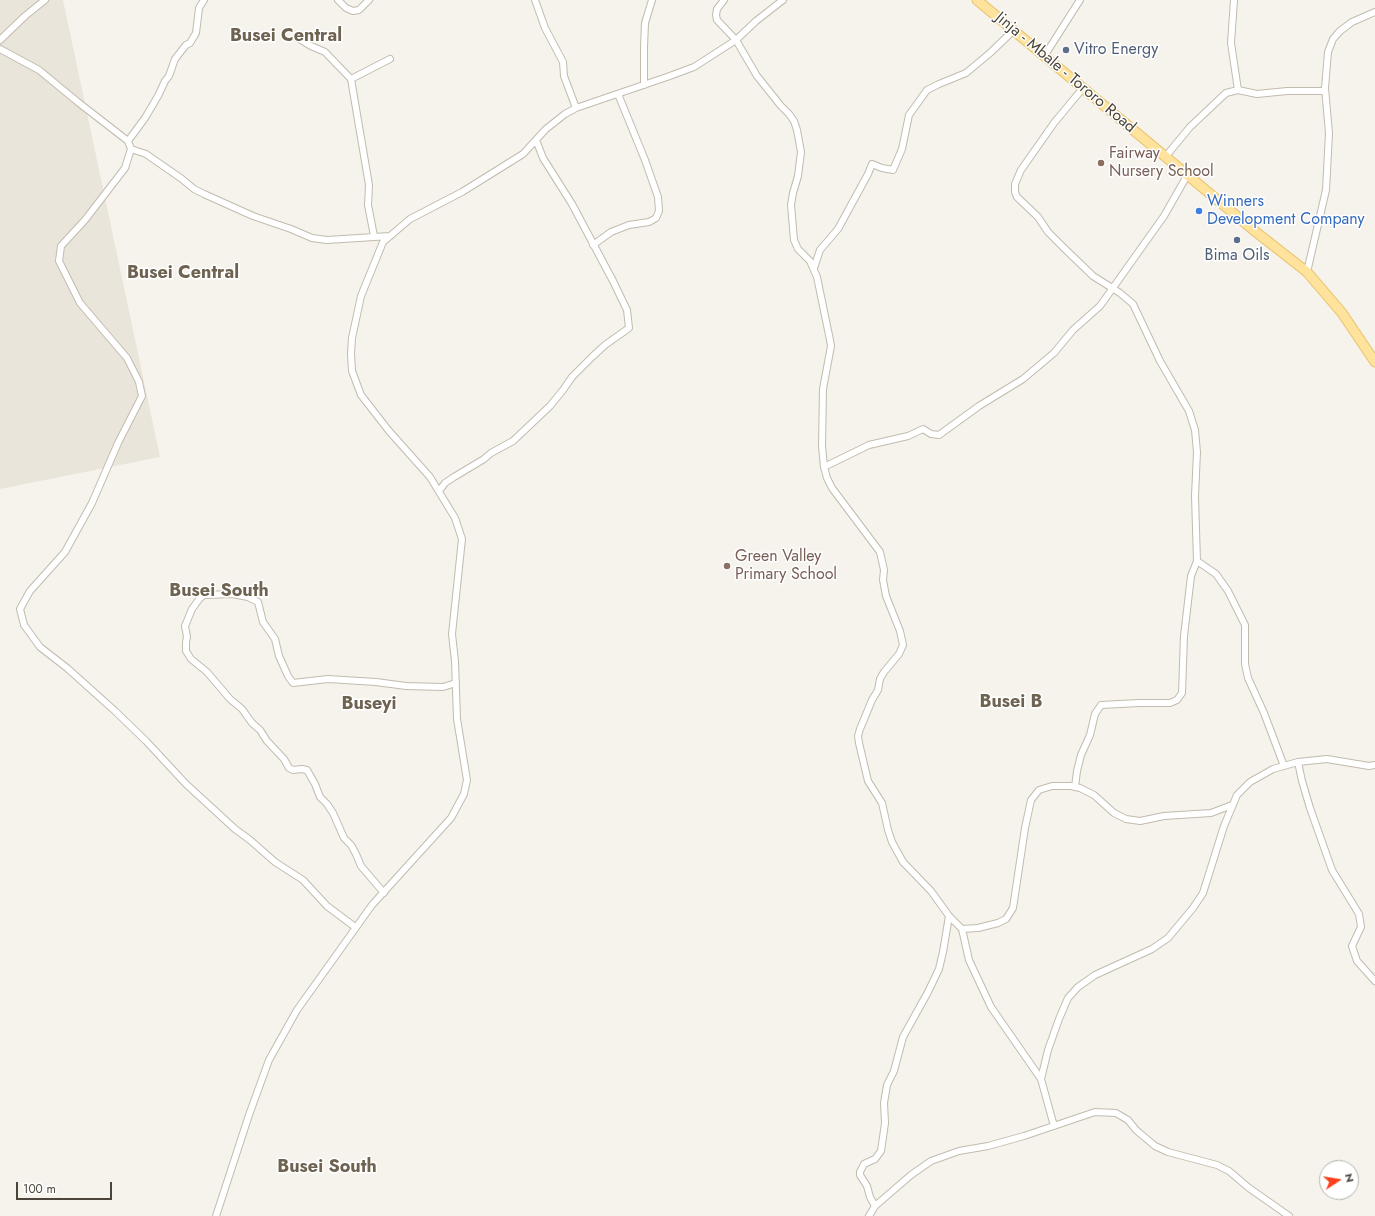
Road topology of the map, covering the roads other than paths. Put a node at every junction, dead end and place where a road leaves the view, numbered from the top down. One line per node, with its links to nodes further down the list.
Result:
1 (204, 0): 28 (street)
2 (338, 0): 3 (street)
3 (369, 0)
4 (535, 0): 26 (street)
5 (652, 0): 21 (street)
6 (724, 0): 16 (street)
7 (783, 0): 16 (street)
8 (977, 0): 13 (main road, Jinja - Mbale - Tororo Road)
9 (1080, 0): 18 (street)
10 (1234, 0): 23 (street)
11 (40, 1): 15 (street)
12 (1375, 12): 24 (street)
13 (1014, 30): 18 (main road, Jinja - Mbale - Tororo Road); 35 (street)
14 (296, 37): 20 (street)
15 (0, 40)
16 (736, 40): 21 (street); 35 (street)
17 (0, 49): 28 (street)
18 (1045, 55): 22 (main road, Jinja - Mbale - Tororo Road)
19 (390, 59): 20 (street)
20 (351, 79): 32 (street)
21 (644, 85): 25 (street)
22 (1083, 88): 30 (main road, Jinja - Mbale - Tororo Road); 37 (street)
23 (1238, 90): 24 (street); 30 (street)
24 (1325, 90): 36 (street)
25 (618, 94): 26 (street); 34 (street)
26 (576, 108): 27 (street)
27 (536, 140): 33 (street); 34 (street)
28 (128, 141): 29 (street)
29 (131, 149): 32 (street); 50 (street)
30 (1166, 156): 31 (main road, Jinja - Mbale - Tororo Road)
31 (1188, 174): 36 (main road, Jinja - Mbale - Tororo Road); 37 (street)
32 (374, 236): 33 (street)
33 (390, 236): 40 (street)
34 (593, 245): 40 (street)
35 (814, 268): 39 (street)
36 (1307, 272): 38 (main road, Jinja - Mbale - Tororo Road)
37 (1113, 289): 39 (street); 41 (street)
38 (1375, 362)
39 (824, 467): 49 (street)
40 (439, 491): 42 (street)
41 (1197, 561): 45 (street); 46 (street)
42 (456, 683): 48 (street); 48 (street)
43 (1298, 762): 44 (street); 45 (street); 52 (street)
44 (1375, 765)
45 (1284, 766): 47 (street)
46 (1075, 787): 47 (street); 51 (street)
47 (1232, 805): 53 (street)
48 (384, 893): 50 (street)
49 (949, 916): 51 (street); 55 (street)
50 (355, 927): 56 (street)
51 (962, 929): 53 (street)
52 (1375, 981)
53 (1041, 1079): 54 (street)
54 (1054, 1126): 55 (street); 58 (street)
55 (875, 1206): 57 (street)
56 (216, 1216)
57 (869, 1216)
58 (1288, 1216)

